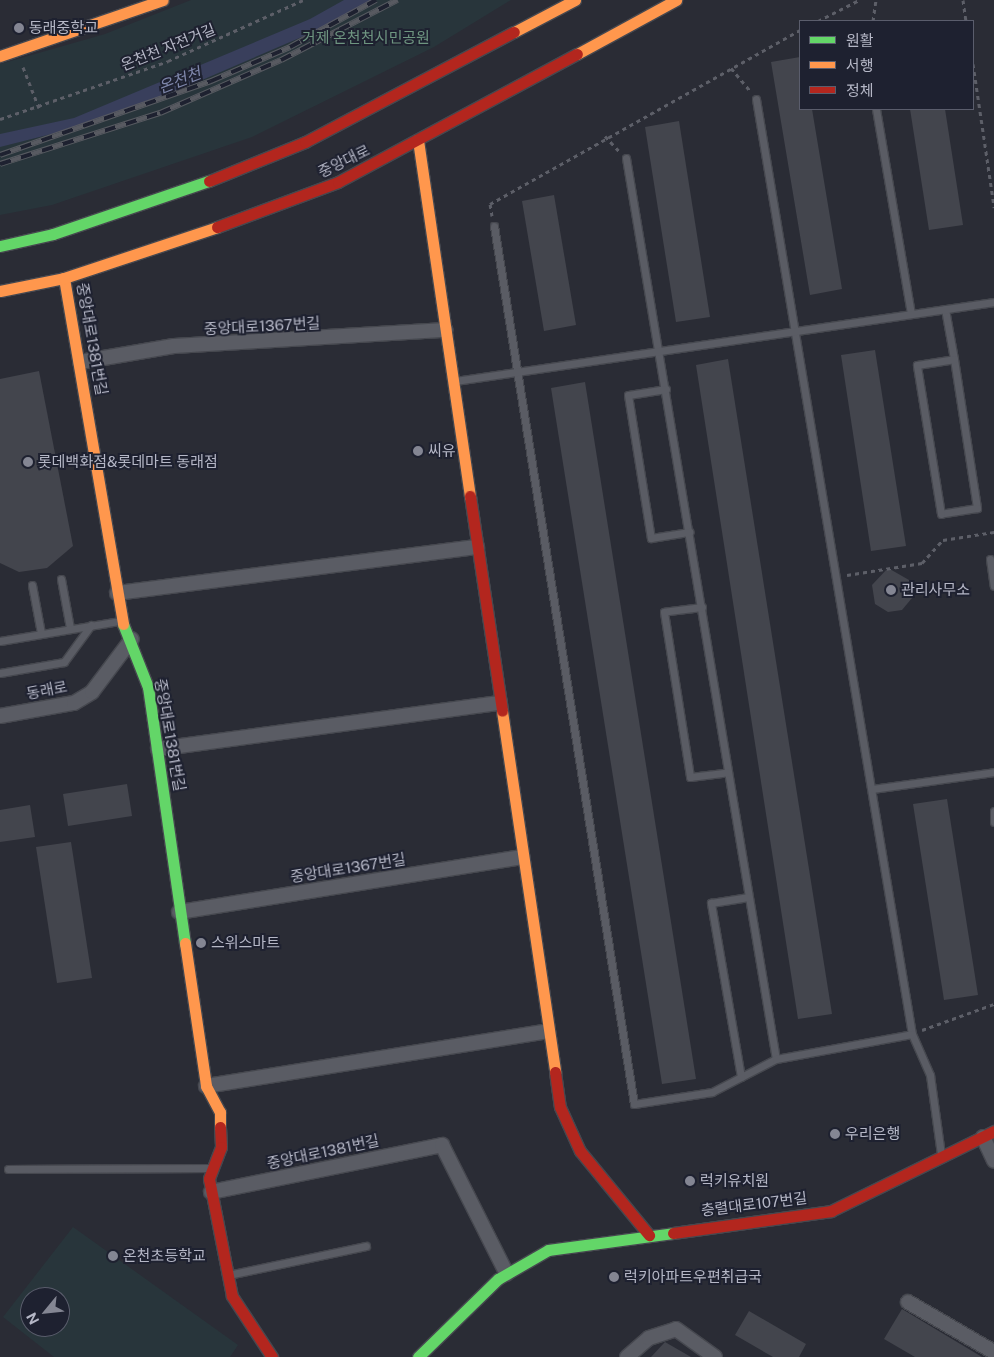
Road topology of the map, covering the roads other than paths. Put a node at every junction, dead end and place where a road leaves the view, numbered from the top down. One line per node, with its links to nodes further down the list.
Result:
1 (163, 0): 4 (street)
2 (575, 0): 10 (street)
3 (676, 0): 7 (street, 중앙대로)
4 (0, 56)
5 (756, 99): 17 (lane)
6 (876, 110): 15 (lane)
7 (418, 140): 11 (street, 중앙대로); 16 (street)
8 (626, 158): 18 (lane)
9 (494, 226): 21 (lane)
10 (0, 246)
11 (64, 278): 12 (street, 중앙대로); 20 (street, 중앙대로1381번길)
12 (0, 291)
13 (994, 302): 14 (lane)
14 (945, 310): 15 (lane); 19 (lane)
15 (911, 314): 17 (lane)
16 (446, 330): 20 (street, 중앙대로1367번길); 22 (street)
17 (795, 331): 18 (lane); 44 (lane)
18 (660, 351): 21 (lane); 23 (lane)
19 (954, 359): 19 (lane)
20 (80, 362): 30 (street, 중앙대로1381번길)
21 (518, 372): 22 (lane); 53 (lane)
22 (453, 381): 25 (street)
23 (666, 388): 24 (lane); 24 (lane)
24 (690, 532): 31 (lane)
25 (477, 547): 30 (street); 39 (street)
26 (990, 559): 29 (lane)
27 (61, 579): 34 (lane)
28 (32, 585): 35 (lane)
29 (994, 586)
30 (117, 593): 32 (street, 중앙대로1381번길)
31 (702, 607): 42 (lane); 42 (lane)
32 (122, 621): 33 (lane); 36 (street, 중앙대로1381번길)
33 (91, 625): 34 (lane); 38 (lane)
34 (70, 628): 35 (lane)
35 (41, 633): 37 (lane)
36 (132, 639): 40 (street, 동래로); 41 (street, 중앙대로1381번길)
37 (0, 641)
38 (0, 673)
39 (500, 703): 41 (street); 47 (street)
40 (0, 716)
41 (158, 748): 49 (street, 중앙대로1381번길)
42 (728, 772): 48 (lane)
43 (994, 772): 44 (lane)
44 (872, 789): 51 (lane)
45 (994, 811): 46 (lane)
46 (994, 822)
47 (522, 857): 49 (street, 중앙대로1367번길); 50 (street)
48 (749, 897): 52 (lane); 53 (lane)
49 (180, 912): 54 (street, 중앙대로1381번길)
50 (548, 1031): 54 (street); 61 (street)
51 (912, 1034): 52 (lane); 56 (lane)
52 (776, 1059): 53 (lane)
53 (741, 1077)
54 (206, 1086): 58 (street, 중앙대로1381번길)
55 (989, 1134): 56 (street, 충렬대로107번길); 57 (street)
56 (942, 1159): 61 (street, 충렬대로107번길)
57 (994, 1161)
58 (213, 1168): 59 (lane); 60 (street, 중앙대로1381번길)
59 (8, 1169)
60 (211, 1192): 63 (street, 중앙대로1381번길); 64 (street, 중앙대로1381번길)
61 (649, 1235): 63 (street, 충렬대로107번길)
62 (366, 1246): 64 (lane)
63 (507, 1274): 68 (street, 충렬대로107번길)
64 (228, 1275): 67 (street, 중앙대로1381번길)
65 (908, 1302): 66 (street)
66 (994, 1352)
67 (272, 1357)
68 (418, 1357)
69 (627, 1357): 70 (street)
70 (715, 1357)

